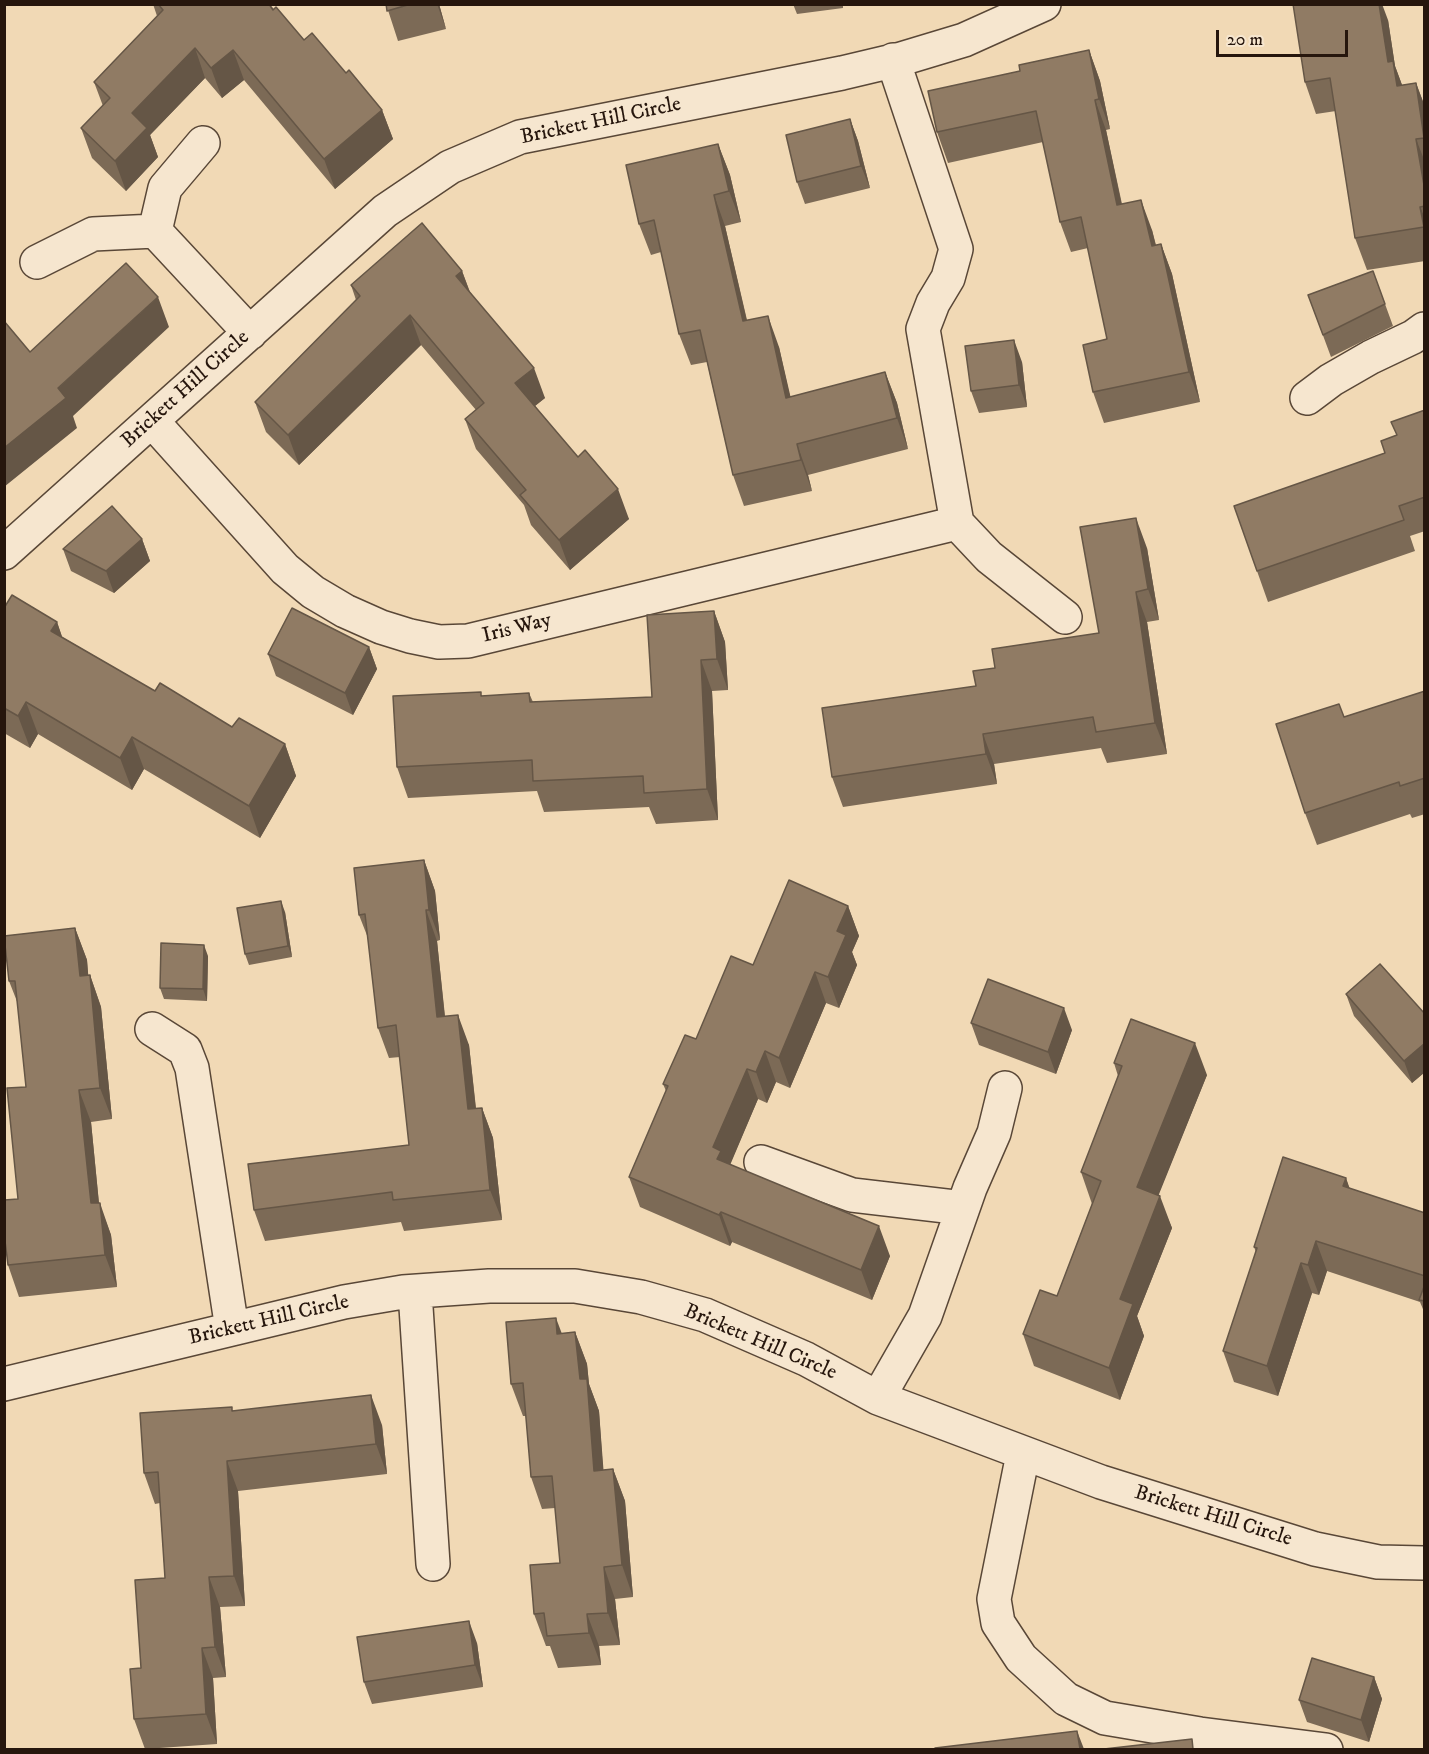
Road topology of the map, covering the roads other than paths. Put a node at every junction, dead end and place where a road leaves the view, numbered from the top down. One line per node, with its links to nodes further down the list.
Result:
1 (1044, 4): 2 (street, Brickett Hill Circle)
2 (893, 60): 7 (street, Brickett Hill Circle); 10 (street)
3 (203, 142): 4 (street)
4 (155, 231): 5 (street); 7 (street)
5 (37, 262)
6 (1425, 329): 8 (street)
7 (250, 333): 9 (street, Brickett Hill Circle)
8 (1307, 398)
9 (152, 421): 10 (street, Iris Way); 11 (street, Brickett Hill Circle)
10 (957, 523): 12 (street)
11 (4, 553)
12 (1065, 617)
13 (152, 1029): 18 (street)
14 (1005, 1088): 16 (street)
15 (761, 1162): 16 (street)
16 (963, 1208): 20 (street)
17 (415, 1292): 18 (street, Brickett Hill Circle); 20 (street, Brickett Hill Circle); 23 (street)
18 (232, 1329): 19 (street, Brickett Hill Circle)
19 (4, 1384)
20 (878, 1398): 21 (street, Brickett Hill Circle)
21 (1023, 1454): 22 (street, Brickett Hill Circle); 24 (street)
22 (1425, 1563)
23 (433, 1564)
24 (1326, 1749)

